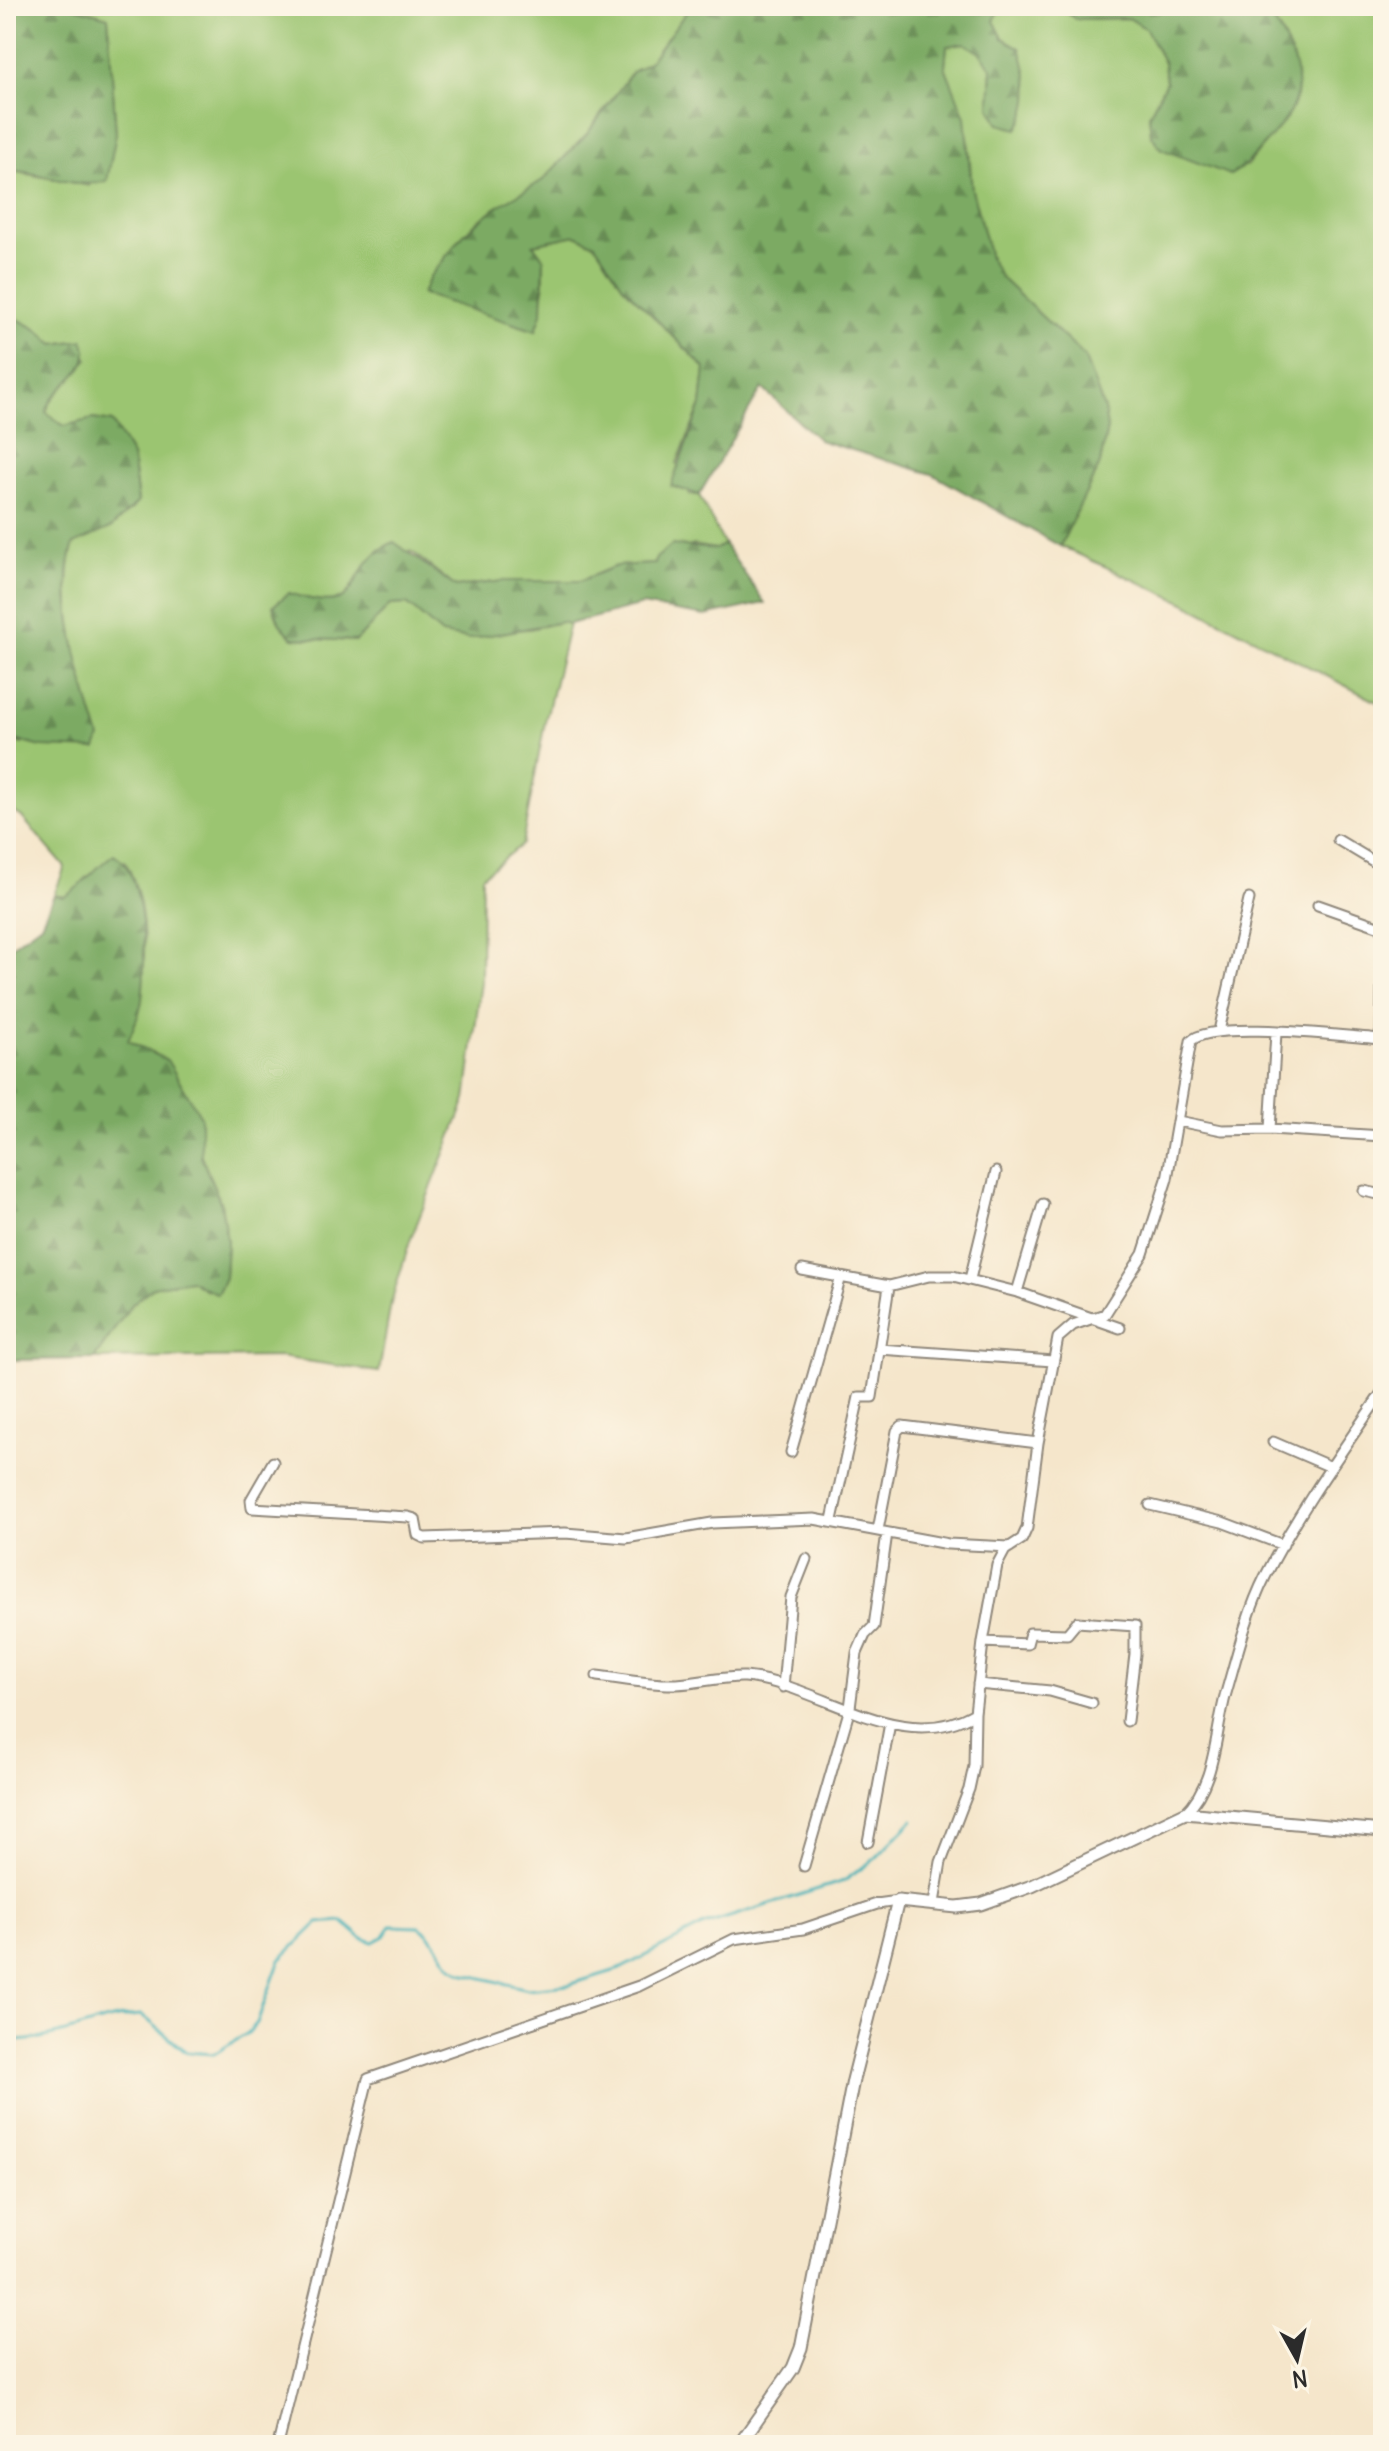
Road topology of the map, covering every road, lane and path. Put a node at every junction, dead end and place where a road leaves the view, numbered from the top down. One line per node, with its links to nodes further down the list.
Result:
1 (1338, 840): 2 (street)
2 (1383, 867)
3 (1249, 899): 5 (street)
4 (1318, 905): 7 (street)
5 (1219, 1031): 6 (street); 8 (street)
6 (1276, 1033): 7 (street); 9 (street)
7 (1382, 1039)
8 (1178, 1121): 9 (street); 20 (street)
9 (1270, 1129): 10 (street)
10 (1383, 1136)
11 (996, 1172): 16 (street)
12 (1364, 1191): 13 (street)
13 (1383, 1195)
14 (1043, 1204): 19 (street)
15 (802, 1270): 17 (street)
16 (970, 1279): 18 (street); 19 (street)
17 (840, 1280): 18 (street); 27 (street)
18 (889, 1286): 22 (street)
19 (1017, 1292): 20 (street)
20 (1089, 1319): 21 (street); 23 (street)
21 (1120, 1328)
22 (879, 1349): 23 (street); 31 (street)
23 (1053, 1361): 26 (street)
24 (1383, 1391): 29 (street)
25 (1273, 1442): 29 (street)
26 (1038, 1443): 32 (street); 34 (street)
27 (791, 1452)
28 (273, 1462): 31 (street)
29 (1331, 1467): 33 (street)
30 (1150, 1505): 33 (street)
31 (832, 1520): 32 (street)
32 (882, 1531): 34 (street); 41 (street)
33 (1283, 1545): 45 (street)
34 (1010, 1547): 36 (street)
35 (806, 1559): 39 (street)
36 (983, 1642): 38 (street); 43 (street)
37 (597, 1676): 39 (street)
38 (978, 1684): 40 (street); 42 (street)
39 (783, 1687): 41 (street)
40 (1092, 1703)
41 (850, 1708): 44 (street); 48 (street)
42 (975, 1713): 44 (street); 50 (street)
43 (1127, 1721)
44 (890, 1723): 47 (street)
45 (1185, 1813): 46 (street); 50 (street)
46 (1383, 1831)
47 (868, 1842)
48 (804, 1866)
49 (898, 1901): 50 (street); 51 (street); 52 (street)
50 (934, 1903)
51 (278, 2445)
52 (739, 2445)

